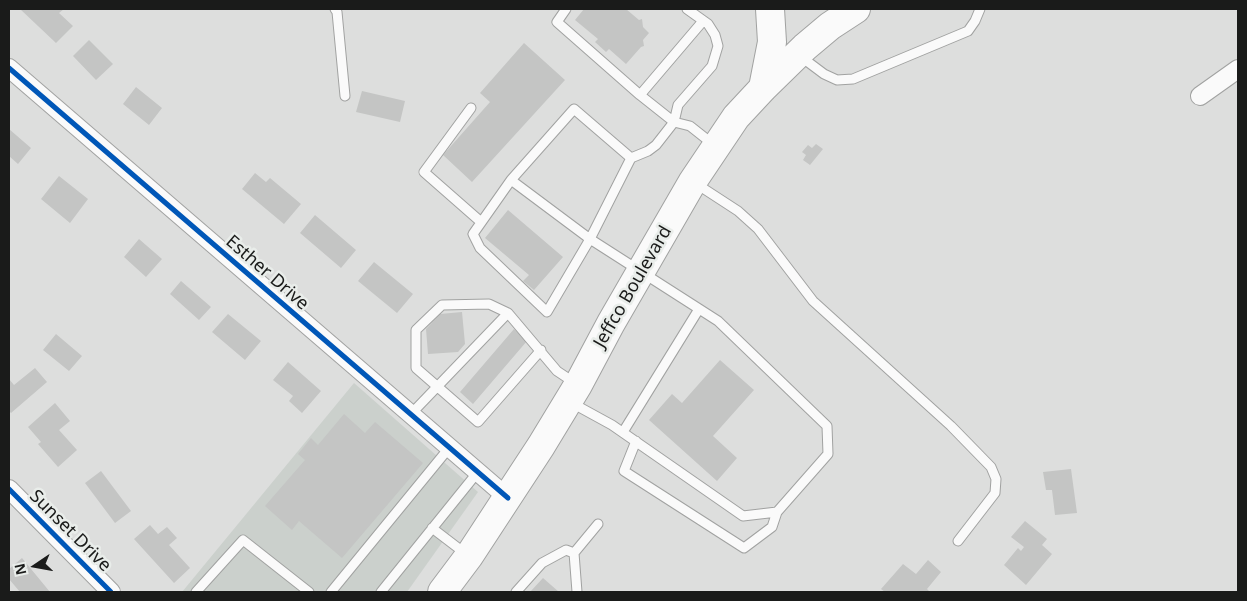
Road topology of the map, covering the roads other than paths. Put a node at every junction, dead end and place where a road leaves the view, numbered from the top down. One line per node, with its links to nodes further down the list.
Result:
1 (335, 9): 14 (lane)
2 (566, 9): 13 (lane)
3 (687, 9): 8 (lane)
4 (770, 9): 12 (main road)
5 (856, 9): 7 (main road, Jeffco Boulevard)
6 (980, 9): 9 (lane)
7 (823, 17): 9 (main road, Jeffco Boulevard)
8 (703, 21): 13 (lane); 17 (lane)
9 (798, 54): 12 (main road, Jeffco Boulevard)
10 (9, 68): 30 (street, Esther Drive)
11 (1238, 69): 15 (street)
12 (763, 88): 18 (main road, Jeffco Boulevard)
13 (640, 95): 17 (lane)
14 (345, 96)
15 (1200, 96)
16 (472, 108): 22 (lane)
17 (674, 122): 18 (lane); 19 (lane)
18 (715, 146): 21 (main road, Jeffco Boulevard)
19 (630, 158): 20 (lane); 23 (lane)
20 (511, 180): 22 (lane); 23 (lane)
21 (693, 181): 24 (main road, Jeffco Boulevard); 40 (lane)
22 (481, 222): 23 (lane)
23 (590, 239): 24 (lane)
24 (641, 271): 25 (lane); 29 (main road, Jeffco Boulevard)
25 (699, 309): 31 (lane); 37 (lane)
26 (508, 313): 27 (lane); 28 (lane); 28 (lane)
27 (541, 350): 28 (lane); 29 (lane)
28 (438, 385): 30 (lane)
29 (573, 393): 31 (lane); 36 (main road, Jeffco Boulevard)
30 (410, 415): 33 (street, Esther Drive)
31 (623, 432): 32 (lane)
32 (636, 441): 37 (lane); 37 (lane)
33 (449, 448): 34 (street, Esther Drive); 46 (lane)
34 (477, 473): 36 (street, Esther Drive); 39 (lane)
35 (9, 488): 43 (street, Sunset Drive)
36 (508, 498): 42 (main road, Jeffco Boulevard)
37 (777, 512)
38 (598, 524): 41 (lane)
39 (432, 528): 42 (lane); 47 (lane)
40 (958, 541)
41 (574, 552): 49 (lane); 50 (lane)
42 (469, 556): 48 (main road, Jeffco Boulevard)
43 (111, 592)
44 (196, 592): 45 (lane)
45 (309, 592)
46 (330, 592)
47 (381, 592)
48 (443, 592)
49 (516, 592)
50 (577, 592)

